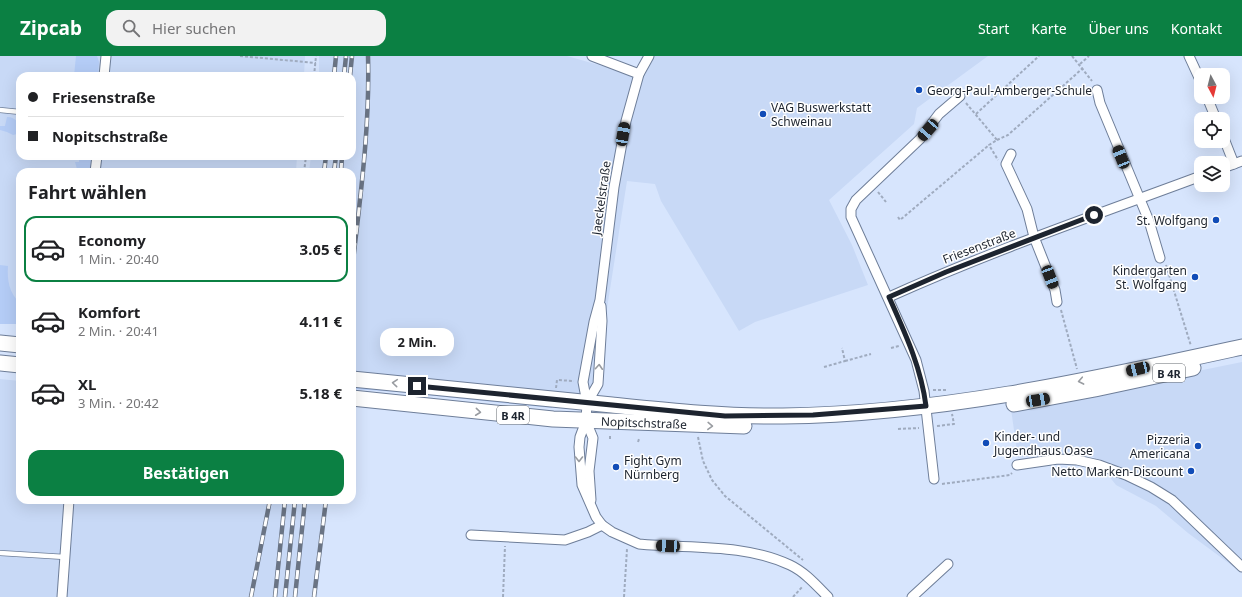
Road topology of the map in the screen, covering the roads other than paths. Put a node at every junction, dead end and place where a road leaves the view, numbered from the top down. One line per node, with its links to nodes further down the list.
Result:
1 (106, 56): 6 (street)
2 (592, 56): 7 (street)
3 (648, 56): 7 (street, Jaeckelstraße)
4 (1189, 56): 5 (street)
5 (1195, 68)
6 (104, 72)
7 (639, 74): 20 (street, Jaeckelstraße)
8 (1097, 90): 16 (street)
9 (960, 96): 19 (street)
10 (0, 110): 11 (lane)
11 (16, 112)
12 (1230, 148): 14 (street)
13 (1008, 158): 17 (street, Friesenstraße)
14 (1238, 162)
15 (1194, 179): 16 (street, Friesenstraße)
16 (1139, 199): 17 (street, Friesenstraße); 18 (street)
17 (1034, 237): 19 (street, Friesenstraße); 21 (street, Friesenstraße)
18 (1160, 258)
19 (889, 297): 31 (street)
20 (600, 300): 30 (street, Jaeckelstraße); 30 (street, Jaeckelstraße, one-way to 20)
21 (1057, 302)
22 (0, 343): 23 (main road)
23 (16, 345)
24 (1242, 347): 31 (main road, Nopitschstraße / B 4R, one-way to 31)
25 (1242, 357): 31 (main road, Nopitschstraße / B 4R)
26 (0, 363): 27 (main road)
27 (16, 365)
28 (356, 379): 30 (main road, Nopitschstraße / B 4R, one-way to 28)
29 (356, 398): 32 (main road, Nopitschstraße / B 4R, one-way to 32)
30 (587, 403): 31 (main road, Nopitschstraße / B 4R); 32 (street)
31 (926, 411): 32 (main road, Nopitschstraße / B 4R, one-way to 31); 34 (street)
32 (586, 421): 36 (street); 36 (street, one-way to 36)
33 (1017, 465): 42 (street)
34 (934, 479)
35 (69, 504): 40 (street)
36 (592, 509): 37 (street)
37 (602, 525): 38 (street); 44 (street)
38 (471, 535)
39 (0, 553): 40 (lane)
40 (65, 557): 43 (street)
41 (948, 564): 45 (street)
42 (1242, 567)
43 (62, 597)
44 (828, 597)
45 (912, 597)

